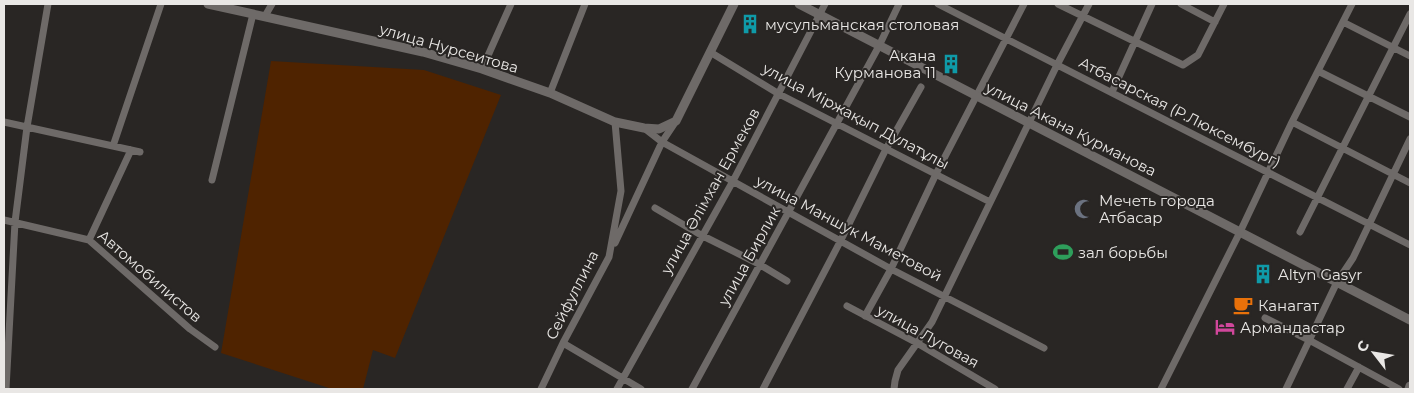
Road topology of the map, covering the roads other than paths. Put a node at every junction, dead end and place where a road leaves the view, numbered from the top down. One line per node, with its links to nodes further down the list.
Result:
1 (48, 4): 48 (street)
2 (161, 4): 52 (street)
3 (208, 4): 19 (main road, улица Нурсеитова)
4 (272, 4): 22 (street)
5 (510, 4): 33 (street)
6 (585, 4): 37 (street)
7 (734, 4): 30 (main road)
8 (799, 4): 20 (main road, улица Акана Курманова)
9 (825, 4): 20 (street, улица Әлімхан Ермеков)
10 (899, 4): 28 (street, улица Бирлик)
11 (938, 4): 26 (street, Атбасарская (Р.Люксембург))
12 (1024, 4): 26 (street)
13 (1058, 4): 23 (street)
14 (1088, 4): 23 (street)
15 (1152, 4): 27 (street)
16 (1181, 4): 24 (street)
17 (1224, 4): 24 (street)
18 (1352, 4): 25 (street)
19 (254, 14): 22 (main road, улица Нурсеитова); 60 (street)
20 (820, 14): 28 (main road, улица Акана Курманова); 38 (street, улица Әлімхан Ермеков)
21 (1410, 14): 29 (street)
22 (265, 16): 33 (main road, улица Нурсеитова)
23 (1082, 16): 27 (street); 32 (street)
24 (1215, 22): 27 (street)
25 (1343, 22): 29 (street); 34 (street)
26 (1006, 39): 32 (street, Атбасарская (Р.Люксембург)); 39 (street)
27 (1136, 42): 36 (street)
28 (879, 46): 39 (main road, улица Акана Курманова); 46 (street, улица Бирлик)
29 (1392, 48): 31 (street); 40 (street)
30 (710, 52): 38 (street, улица Міржақып Дулатұлы); 42 (main road)
31 (1410, 56)
32 (1057, 64): 36 (street, Атбасарская (Р.Люксембург)); 47 (street)
33 (482, 69): 37 (main road, улица Нурсеитова)
34 (1318, 71): 40 (street); 45 (street)
35 (921, 87): 53 (street)
36 (1112, 92): 57 (street, Атбасарская (Р.Люксембург))
37 (550, 93): 44 (main road, улица Нурсеитова)
38 (779, 94): 46 (street, улица Міржақып Дулатұлы); 61 (street, улица Әлімхан Ермеков)
39 (977, 97): 47 (main road, улица Акана Курманова); 59 (street)
40 (1367, 97): 41 (street); 54 (street)
41 (1410, 117)
42 (676, 121): 49 (main road, улица Нурсеитова); 51 (street)
43 (4, 122): 48 (street)
44 (614, 122): 49 (main road, улица Нурсеитова); 76 (street, Сейфуллина)
45 (1292, 122): 54 (street); 57 (street)
46 (837, 123): 53 (street, улица Міржақып Дулатұлы); 66 (street, улица Бирлик)
47 (1030, 124): 64 (street); 70 (main road, улица Акана Курманова)
48 (27, 127): 52 (street); 68 (street)
49 (644, 128): 51 (street, улица Маншук Маметовой)
50 (1410, 139): 58 (street)
51 (662, 142): 61 (street, улица Маншук Маметовой); 76 (street)
52 (113, 146): 55 (street)
53 (886, 148): 59 (street, улица Міржақып Дулатұлы); 74 (street)
54 (1342, 148): 58 (street); 63 (street)
55 (131, 150): 56 (street); 73 (street)
56 (140, 152)
57 (1268, 172): 63 (street, Атбасарская (Р.Люксембург)); 70 (street)
58 (1393, 173): 62 (street); 69 (street)
59 (936, 174): 64 (street, улица Міржақып Дулатұлы); 78 (street)
60 (212, 180)
61 (733, 181): 66 (street, улица Маншук Маметовой); 72 (street, улица Әлімхан Ермеков)
62 (1410, 183)
63 (1317, 197): 69 (street, Атбасарская (Р.Люксембург)); 71 (street)
64 (990, 202): 81 (street)
65 (655, 208): 72 (street)
66 (790, 212): 74 (street, улица Маншук Маметовой); 77 (street, улица Бирлик)
67 (4, 220): 68 (street, Автомобилистов)
68 (15, 222): 73 (street, Автомобилистов); 83 (street)
69 (1368, 224): 75 (street, Атбасарская (Р.Люксембург)); 80 (street)
70 (1240, 232): 80 (main road, улица Акана Курманова); 103 (street)
71 (1300, 232)
72 (701, 235): 77 (street); 93 (street, улица Әлімхан Ермеков)
73 (89, 240): 90 (street, Автомобилистов)
74 (841, 240): 78 (street, улица Маншук Маметовой); 100 (street)
75 (1410, 245)
76 (609, 257): 88 (street, Сейфуллина)
77 (759, 264): 79 (street); 99 (street, улица Бирлик)
78 (891, 268): 81 (street, улица Маншук Маметовой); 84 (street)
79 (787, 281)
80 (1337, 282): 86 (main road, улица Акана Курманова); 87 (street)
81 (945, 296): 89 (street); 91 (street, улица Маншук Маметовой)
82 (847, 306): 84 (street, улица Луговая)
83 (7, 313): 95 (street)
84 (865, 316): 89 (street, улица Луговая)
85 (1265, 318): 87 (street)
86 (1410, 320)
87 (1309, 340): 92 (street); 104 (street)
88 (563, 342): 93 (street); 96 (street, Сейфуллина)
89 (917, 343): 101 (street); 102 (street, улица Луговая)
90 (215, 347)
91 (1044, 348)
92 (1359, 367): 105 (street); 106 (street)
93 (622, 378): 97 (street, улица Әлімхан Ермеков); 98 (street)
94 (1410, 386): 107 (main road)
95 (6, 389)
96 (541, 389)
97 (617, 389)
98 (641, 389)
99 (692, 389)
100 (763, 389)
101 (894, 389)
102 (994, 389)
103 (1161, 389)
104 (1286, 389)
105 (1347, 389)
106 (1399, 389)
107 (1408, 389)

